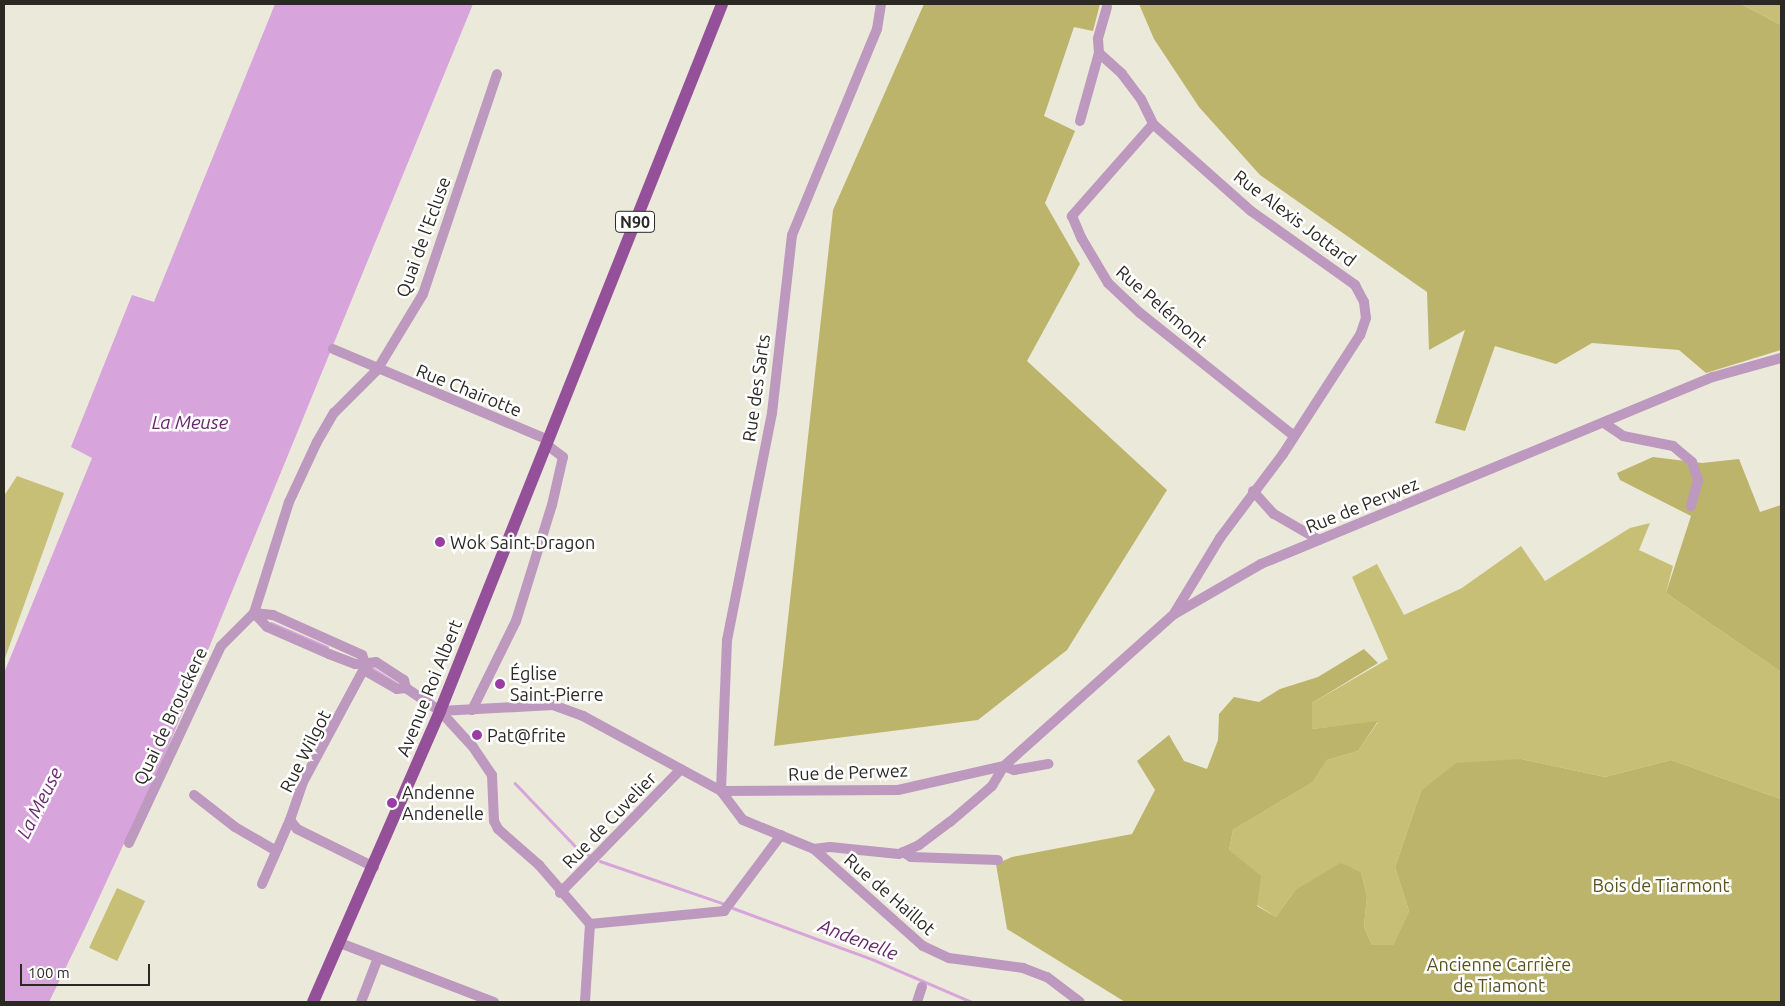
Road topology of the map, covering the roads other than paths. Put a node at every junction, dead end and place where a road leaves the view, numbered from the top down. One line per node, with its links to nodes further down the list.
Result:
1 (722, 4): 13 (main road, N90)
2 (881, 4): 25 (street, Rue des Sarts)
3 (1107, 8): 4 (street)
4 (1099, 53): 6 (street); 7 (street, Rue Alexis Jottard)
5 (498, 74): 10 (street, Quai de l'Ecluse)
6 (1080, 121)
7 (1153, 124): 12 (street, Rue Alexis Jottard); 12 (street, Rue Pelémont)
8 (333, 349): 10 (street, Rue Chairotte)
9 (1781, 358): 11 (street, Rue de Perwez)
10 (377, 370): 13 (street, Rue Chairotte); 17 (street, Quai de l'Ecluse)
11 (1604, 423): 15 (street); 16 (street, Rue de Perwez)
12 (1294, 436): 14 (street)
13 (548, 443): 20 (street); 21 (main road, Avenue Roi Albert / N90)
14 (1252, 492): 16 (street); 18 (street)
15 (1691, 506)
16 (1319, 540): 18 (street, Rue de Perwez)
17 (254, 613): 19 (street); 29 (street, Quai de Brouckere)
18 (1173, 615): 23 (street, Rue de Perwez)
19 (366, 664): 21 (street); 27 (street, Rue Wilgot)
20 (472, 710): 21 (street); 24 (street)
21 (440, 711): 34 (main road, Avenue Roi Albert / N90); 36 (street)
22 (1048, 764): 23 (street, Rue de Perwez)
23 (1004, 766): 25 (street, Rue de Perwez); 32 (street)
24 (681, 769): 25 (street); 36 (street, Rue de Cuvelier)
25 (721, 791): 28 (street, Rue de Haillot)
26 (194, 795): 30 (street)
27 (290, 820): 30 (street); 34 (street, Rue Wilgot)
28 (781, 835): 31 (street, Rue de Haillot); 37 (street)
29 (129, 843)
30 (278, 848): 35 (street)
31 (814, 849): 32 (street); 46 (street, Rue de Haillot)
32 (903, 852): 33 (street)
33 (998, 860)
34 (374, 867): 38 (main road, Avenue Roi Albert / N90)
35 (262, 884)
36 (560, 893): 37 (street)
37 (590, 924): 44 (street)
38 (340, 943): 39 (street); 41 (main road, Avenue Roi Albert / N90)
39 (378, 958): 42 (street); 43 (street)
40 (922, 987): 45 (street)
41 (313, 1002)
42 (361, 1002)
43 (494, 1002)
44 (585, 1002)
45 (917, 1002)
46 (1080, 1002)

